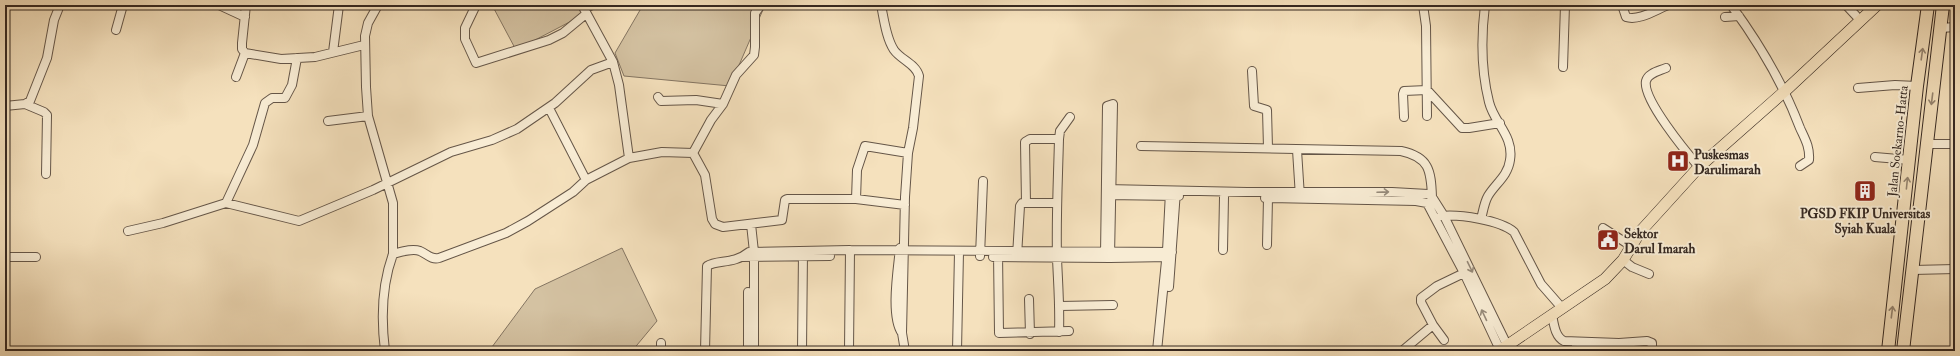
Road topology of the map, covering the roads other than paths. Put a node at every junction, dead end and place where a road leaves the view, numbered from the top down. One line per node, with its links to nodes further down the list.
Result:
1 (60, 5): 42 (street)
2 (123, 5): 27 (street)
3 (219, 5): 22 (street)
4 (246, 5): 22 (street)
5 (339, 5): 29 (street)
6 (378, 5): 28 (street)
7 (476, 5): 20 (street)
8 (761, 5): 43 (street)
9 (881, 5): 59 (street)
10 (1423, 5): 39 (street)
11 (1485, 5): 51 (street)
12 (1565, 5): 33 (street)
13 (1622, 5): 19 (street)
14 (1731, 5): 21 (street)
15 (1846, 5): 24 (street)
16 (1877, 5): 24 (main road)
17 (1928, 5): 37 (highway, Jalan Soekarno-Hatta, one-way to 17)
18 (1943, 5): 26 (highway)
19 (1666, 6)
20 (584, 8): 32 (street)
21 (1739, 16): 23 (street); 40 (street)
22 (245, 17): 30 (street)
23 (1725, 17)
24 (1860, 20): 40 (main road)
25 (1955, 27): 26 (street)
26 (1941, 28): 53 (highway, one-way to 53)
27 (116, 30)
28 (364, 45): 29 (street); 46 (street)
29 (333, 52): 31 (street)
30 (245, 53): 31 (street); 36 (street)
31 (297, 58): 76 (street)
32 (613, 62): 45 (street); 61 (street)
33 (1563, 66)
34 (1666, 68): 64 (street)
35 (1252, 71): 56 (street)
36 (236, 77)
37 (1917, 86): 38 (street); 62 (highway, Jalan Soekarno-Hatta)
38 (1858, 88)
39 (1427, 90): 48 (street); 49 (street); 51 (street)
40 (1785, 91): 63 (street); 64 (main road)
41 (658, 97): 43 (street)
42 (25, 104): 44 (street); 65 (street)
43 (723, 104): 58 (street)
44 (5, 106)
45 (549, 108): 66 (street); 68 (street)
46 (368, 116): 50 (street); 68 (street)
47 (1070, 116): 52 (street)
48 (1427, 116)
49 (1404, 117)
50 (328, 121)
51 (1500, 123): 81 (street)
52 (1059, 139): 77 (street); 78 (street)
53 (1927, 144): 54 (street); 104 (highway)
54 (1955, 144)
55 (1141, 146): 56 (street)
56 (1268, 148): 57 (street)
57 (1297, 150): 71 (street); 73 (street)
58 (693, 152): 61 (street); 82 (street)
59 (908, 153): 75 (street); 79 (street)
60 (1875, 157): 62 (street)
61 (629, 158): 66 (street)
62 (1910, 160): 133 (highway, Jalan Soekarno-Hatta, one-way to 62)
63 (1800, 166)
64 (1699, 167): 86 (main road)
65 (46, 174)
66 (586, 180): 90 (street)
67 (983, 181): 93 (street)
68 (388, 182): 76 (street); 90 (street)
69 (1109, 192): 69 (street); 70 (street); 98 (street)
70 (1173, 193): 71 (street); 72 (street); 95 (street)
71 (1300, 195): 73 (street, one-way to 73); 74 (street); 80 (street)
72 (1224, 197): 74 (street); 87 (street)
73 (1432, 197): 80 (street)
74 (1268, 198): 85 (street)
75 (856, 199): 79 (street); 82 (street)
76 (226, 203): 84 (street)
77 (1026, 203): 78 (street); 96 (street)
78 (1057, 203): 97 (street)
79 (904, 209): 89 (street)
80 (1440, 216): 81 (street); 105 (street); 119 (street, one-way to 119)
81 (1481, 219): 110 (street)
82 (751, 224): 99 (street)
83 (1603, 228): 86 (street)
84 (128, 231)
85 (1267, 245)
86 (1631, 246): 102 (main road)
87 (1223, 250)
88 (850, 253): 89 (street); 91 (street); 125 (street)
89 (902, 253): 92 (street); 126 (street)
90 (394, 254): 120 (street)
91 (803, 254): 99 (street); 124 (street)
92 (960, 254): 93 (street); 127 (street)
93 (980, 254): 94 (street)
94 (998, 254): 96 (street); 116 (street)
95 (1169, 254): 98 (street); 113 (street)
96 (1017, 255): 97 (street)
97 (1057, 255): 98 (street); 109 (street)
98 (1107, 255)
99 (750, 256): 121 (street); 122 (street); 123 (street)
100 (5, 257): 101 (street)
101 (36, 257)
102 (1623, 260): 106 (street); 110 (main road)
103 (1955, 269): 104 (street)
104 (1913, 270): 134 (highway)
105 (1464, 272): 112 (street); 119 (street, one-way to 105)
106 (1650, 274)
107 (1029, 299): 116 (street)
108 (1113, 305): 109 (street)
109 (1060, 306): 115 (street)
110 (1562, 308): 111 (main road)
111 (1552, 315): 118 (street); 119 (main road)
112 (1433, 325): 117 (street); 130 (street)
113 (1163, 328): 128 (street); 129 (street)
114 (1069, 331): 115 (street)
115 (1058, 332): 116 (street)
116 (1030, 334)
117 (1444, 340)
118 (1576, 342): 131 (street); 132 (street)
119 (1502, 349)
120 (385, 351)
121 (705, 351)
122 (748, 351)
123 (754, 351)
124 (802, 351)
125 (849, 351)
126 (905, 351)
127 (958, 351)
128 (1157, 351)
129 (1162, 351)
130 (1402, 351)
131 (1576, 351)
132 (1652, 351)
133 (1888, 351)
134 (1903, 351)

